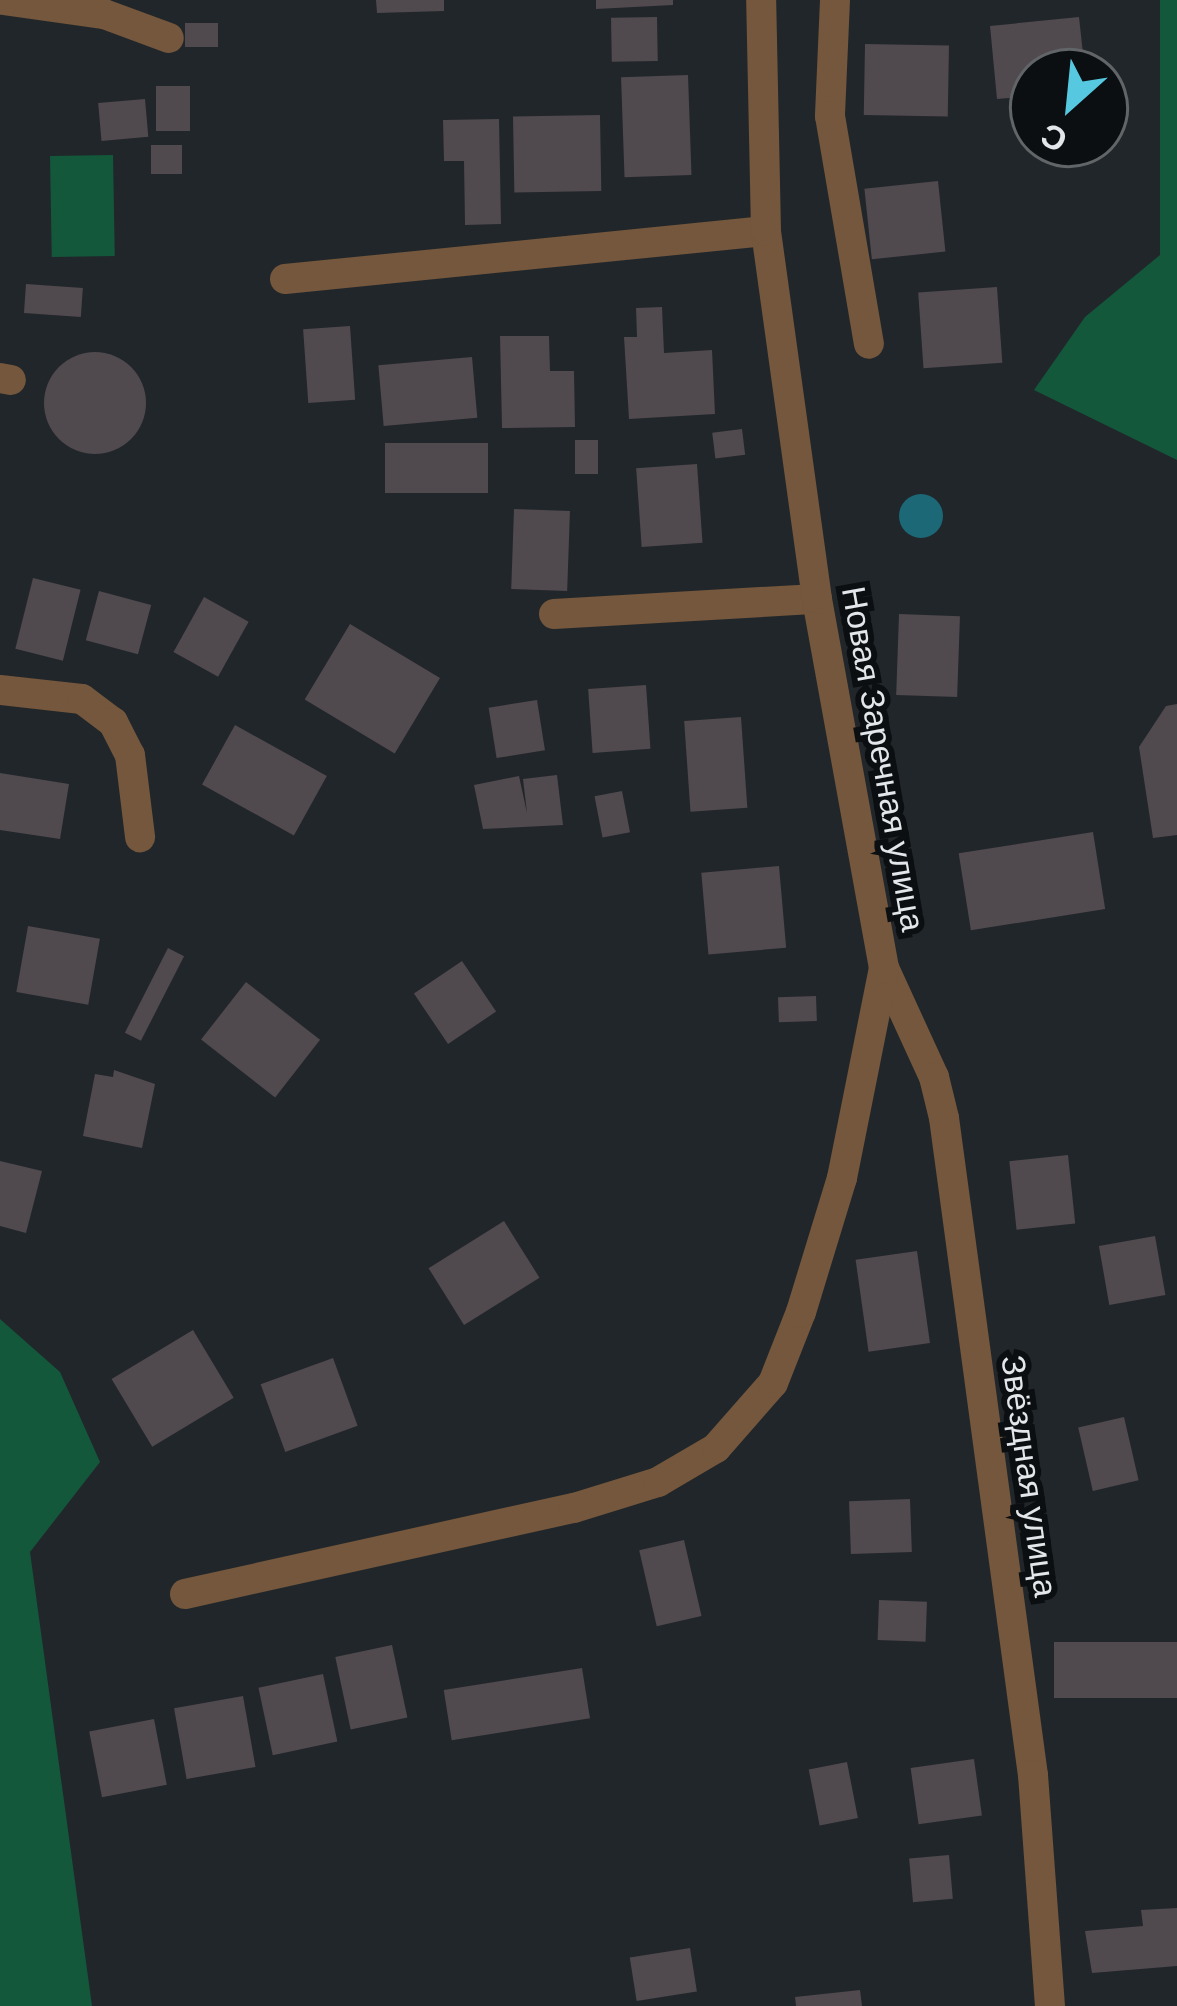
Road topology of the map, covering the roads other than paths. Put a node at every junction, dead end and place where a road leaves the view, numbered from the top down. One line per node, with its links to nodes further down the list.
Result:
1 (3, 0): 4 (street)
2 (761, 0): 5 (street, Новая Заречная улица)
3 (836, 0): 7 (street)
4 (169, 38)
5 (766, 231): 6 (street); 8 (street, Новая Заречная улица)
6 (285, 279)
7 (868, 344)
8 (817, 599): 9 (street); 12 (street, Новая Заречная улица)
9 (554, 614)
10 (0, 690): 11 (street)
11 (140, 837)
12 (884, 968): 13 (street, Новая Заречная улица); 14 (street, Звёздная улица)
13 (184, 1594)
14 (1050, 2006)

